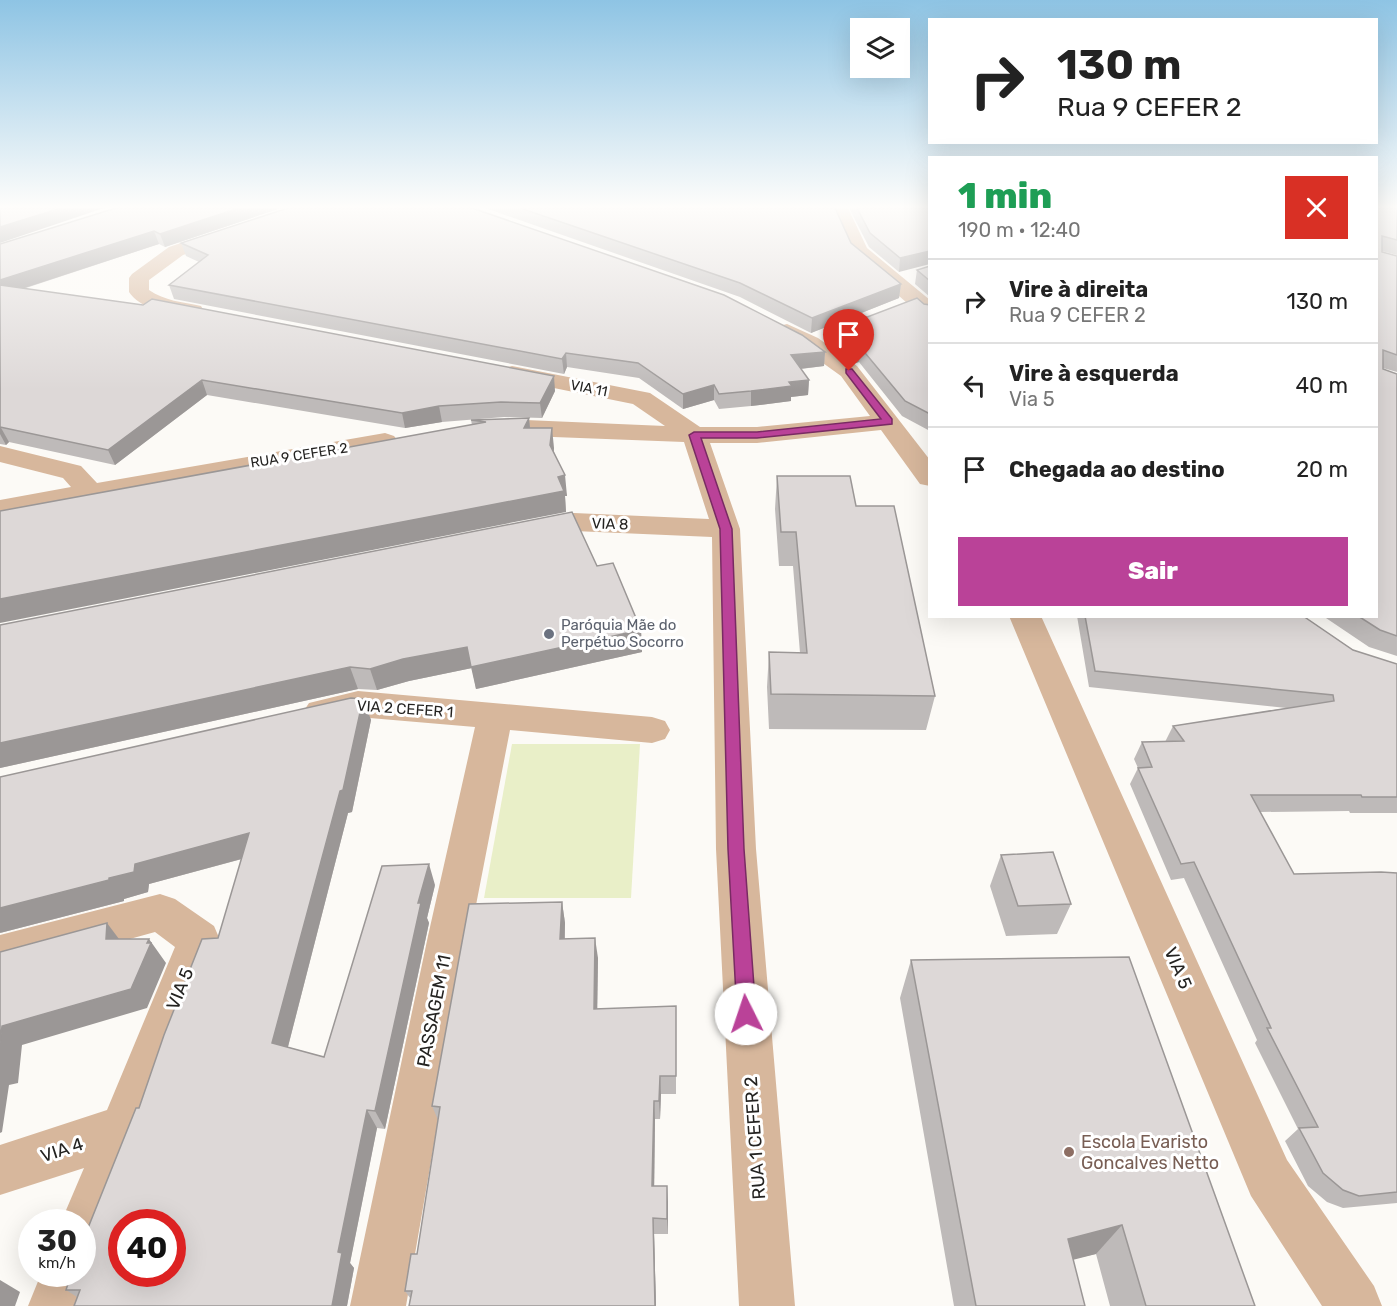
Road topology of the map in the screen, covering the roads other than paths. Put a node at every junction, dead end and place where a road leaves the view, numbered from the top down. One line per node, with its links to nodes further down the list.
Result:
1 (151, 269): 7 (street)
2 (879, 269): 4 (street)
3 (921, 274): 4 (street)
4 (893, 282): 5 (street)
5 (923, 306): 6 (street)
6 (896, 309)
7 (219, 316)
8 (771, 323): 10 (street)
9 (488, 369): 12 (street, VIA 11)
10 (888, 422): 12 (street); 16 (street)
11 (463, 430): 12 (street)
12 (694, 435): 19 (street, RUA 1 CEFER 2)
13 (407, 437): 17 (street, RUA 9 CEFER 2)
14 (0, 454): 15 (street)
15 (31, 460): 17 (street); 18 (street)
16 (928, 475)
17 (91, 492): 18 (street, RUA 9 CEFER 2)
18 (5, 508)
19 (726, 529): 20 (street, VIA 8); 32 (street, RUA 1 CEFER 2)
20 (504, 536)
21 (1026, 618): 33 (street, VIA 5)
22 (495, 717): 23 (street, VIA 2 CEFER 1); 24 (street, VIA 2 CEFER 1); 31 (street, PASSAGEM 11)
23 (289, 719)
24 (652, 730)
25 (0, 955): 26 (street, VIA 5)
26 (123, 1130): 27 (street, VIA 4); 28 (street, VIA 5)
27 (0, 1170)
28 (92, 1209)
29 (63, 1287): 30 (street)
30 (56, 1306)
31 (378, 1306)
32 (766, 1306)
33 (1354, 1306)

